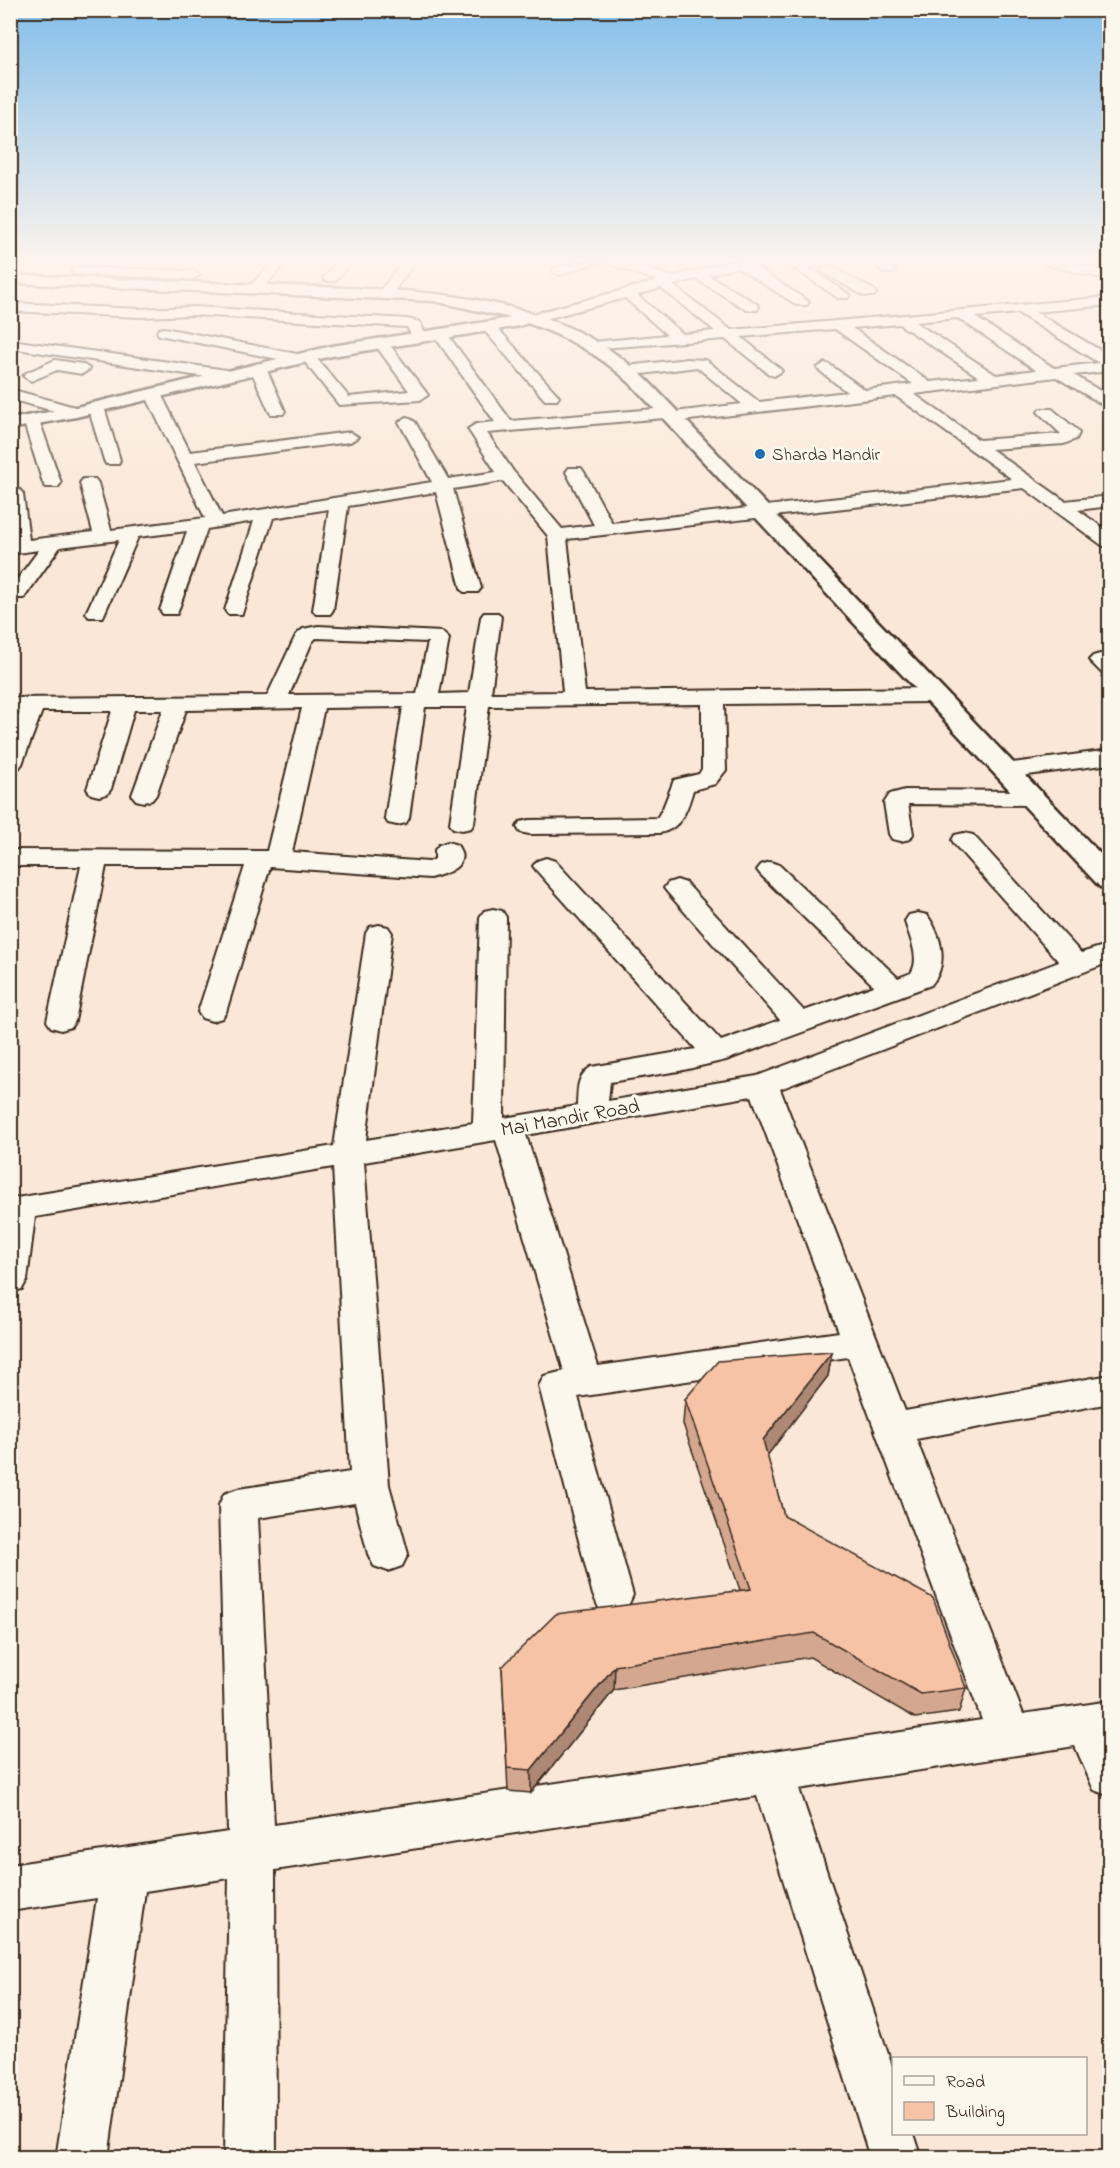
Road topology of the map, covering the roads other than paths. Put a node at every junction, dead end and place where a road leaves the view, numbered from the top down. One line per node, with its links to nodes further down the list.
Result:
1 (144, 363): 20 (street)
2 (282, 363): 16 (main road)
3 (308, 363): 4 (street)
4 (396, 363)
5 (461, 363): 40 (street)
6 (521, 363): 29 (street)
7 (616, 363): 17 (main road)
8 (686, 363): 17 (street)
9 (701, 363): 32 (street)
10 (764, 363): 18 (street)
11 (893, 363): 25 (street)
12 (968, 363): 23 (street)
13 (1039, 363): 19 (street)
14 (1110, 365): 19 (street)
15 (825, 368): 28 (street)
16 (258, 369): 20 (main road); 34 (street)
17 (627, 371): 36 (main road)
18 (774, 371)
19 (1055, 373): 23 (street); 30 (street)
20 (227, 375): 24 (main road)
21 (31, 376): 22 (street)
22 (129, 377)
23 (994, 380): 25 (street)
24 (152, 387): 31 (main road); 43 (street)
25 (928, 388): 26 (street)
26 (900, 392): 28 (street); 42 (street)
27 (10, 394): 33 (street)
28 (863, 396): 32 (street)
29 (551, 397)
30 (1110, 404)
31 (96, 407): 33 (main road); 44 (street)
32 (756, 408): 36 (street)
33 (76, 411): 37 (main road)
34 (277, 411)
35 (1046, 412): 42 (street)
36 (670, 415): 40 (street); 56 (main road)
37 (31, 420): 39 (main road); 47 (street)
38 (407, 422): 50 (street)
39 (10, 424)
40 (506, 426): 46 (street)
41 (350, 437): 43 (street)
42 (975, 445): 49 (street)
43 (184, 458): 57 (street)
44 (112, 460)
45 (575, 472): 58 (street)
46 (507, 475): 50 (street); 60 (street)
47 (52, 483)
48 (89, 483): 61 (street)
49 (1026, 483): 54 (street); 56 (street)
50 (443, 486): 53 (street); 65 (street)
51 (10, 493): 64 (street)
52 (1110, 501): 54 (street)
53 (339, 502): 55 (street); 69 (street)
54 (1060, 507): 62 (street)
55 (266, 513): 57 (street); 68 (street)
56 (762, 513): 58 (street); 72 (main road)
57 (207, 523): 59 (street); 67 (street)
58 (606, 530): 60 (street)
59 (131, 533): 61 (street); 70 (street)
60 (556, 535): 75 (street)
61 (103, 536): 63 (street)
62 (1110, 542)
63 (54, 543): 64 (street); 66 (street)
64 (16, 548)
65 (471, 588)
66 (17, 594)
67 (170, 610)
68 (235, 610)
69 (323, 610)
70 (96, 613)
71 (491, 617): 74 (street)
72 (934, 695): 73 (street); 85 (main road)
73 (713, 699): 75 (street); 92 (street)
74 (478, 700): 75 (street); 77 (street); 91 (street)
75 (575, 700)
76 (315, 701): 77 (street); 78 (street); 98 (street)
77 (421, 701): 78 (street); 90 (street)
78 (275, 702): 79 (street)
79 (177, 703): 80 (street); 88 (street)
80 (124, 704): 82 (street); 87 (street)
81 (10, 705): 82 (street)
82 (34, 705): 84 (street)
83 (1101, 758): 85 (street); 86 (street)
84 (10, 764)
85 (1005, 771): 89 (main road)
86 (1110, 778)
87 (99, 789)
88 (144, 795)
89 (1031, 798): 93 (street); 101 (main road)
90 (397, 818)
91 (462, 824)
92 (529, 827)
93 (901, 834)
94 (964, 840): 107 (street)
95 (448, 850): 98 (street)
96 (10, 858): 97 (street)
97 (95, 858): 98 (street); 110 (street)
98 (269, 859): 109 (street)
99 (546, 866): 112 (street)
100 (771, 870): 108 (street)
101 (1110, 881)
102 (677, 888): 111 (street)
103 (493, 917): 115 (street)
104 (918, 921): 108 (street)
105 (379, 933): 116 (street)
106 (1110, 951): 107 (street, Mai Mandir Road)
107 (1076, 964): 113 (street, Mai Mandir Road)
108 (893, 989): 111 (street)
109 (212, 1012)
110 (61, 1022)
111 (799, 1023): 112 (street)
112 (716, 1053): 114 (street)
113 (763, 1085): 114 (street, Mai Mandir Road); 119 (street)
114 (592, 1113): 115 (street, Mai Mandir Road)
115 (498, 1129): 116 (street, Mai Mandir Road); 120 (street)
116 (348, 1155): 117 (street, Mai Mandir Road); 123 (street)
117 (15, 1210): 118 (street)
118 (10, 1280)
119 (860, 1342): 120 (street); 122 (street)
120 (585, 1382): 125 (street)
121 (1110, 1389): 122 (street)
122 (893, 1428): 127 (street)
123 (370, 1485): 124 (street); 130 (street)
124 (388, 1554)
125 (613, 1595)
126 (1098, 1723): 127 (street); 129 (street)
127 (1010, 1737): 128 (street)
128 (772, 1774): 130 (street); 135 (street)
129 (1110, 1775)
130 (252, 1851): 131 (street); 134 (street)
131 (124, 1871): 132 (street); 133 (street)
132 (10, 1888)
133 (82, 2157)
134 (250, 2157)
135 (896, 2157)

